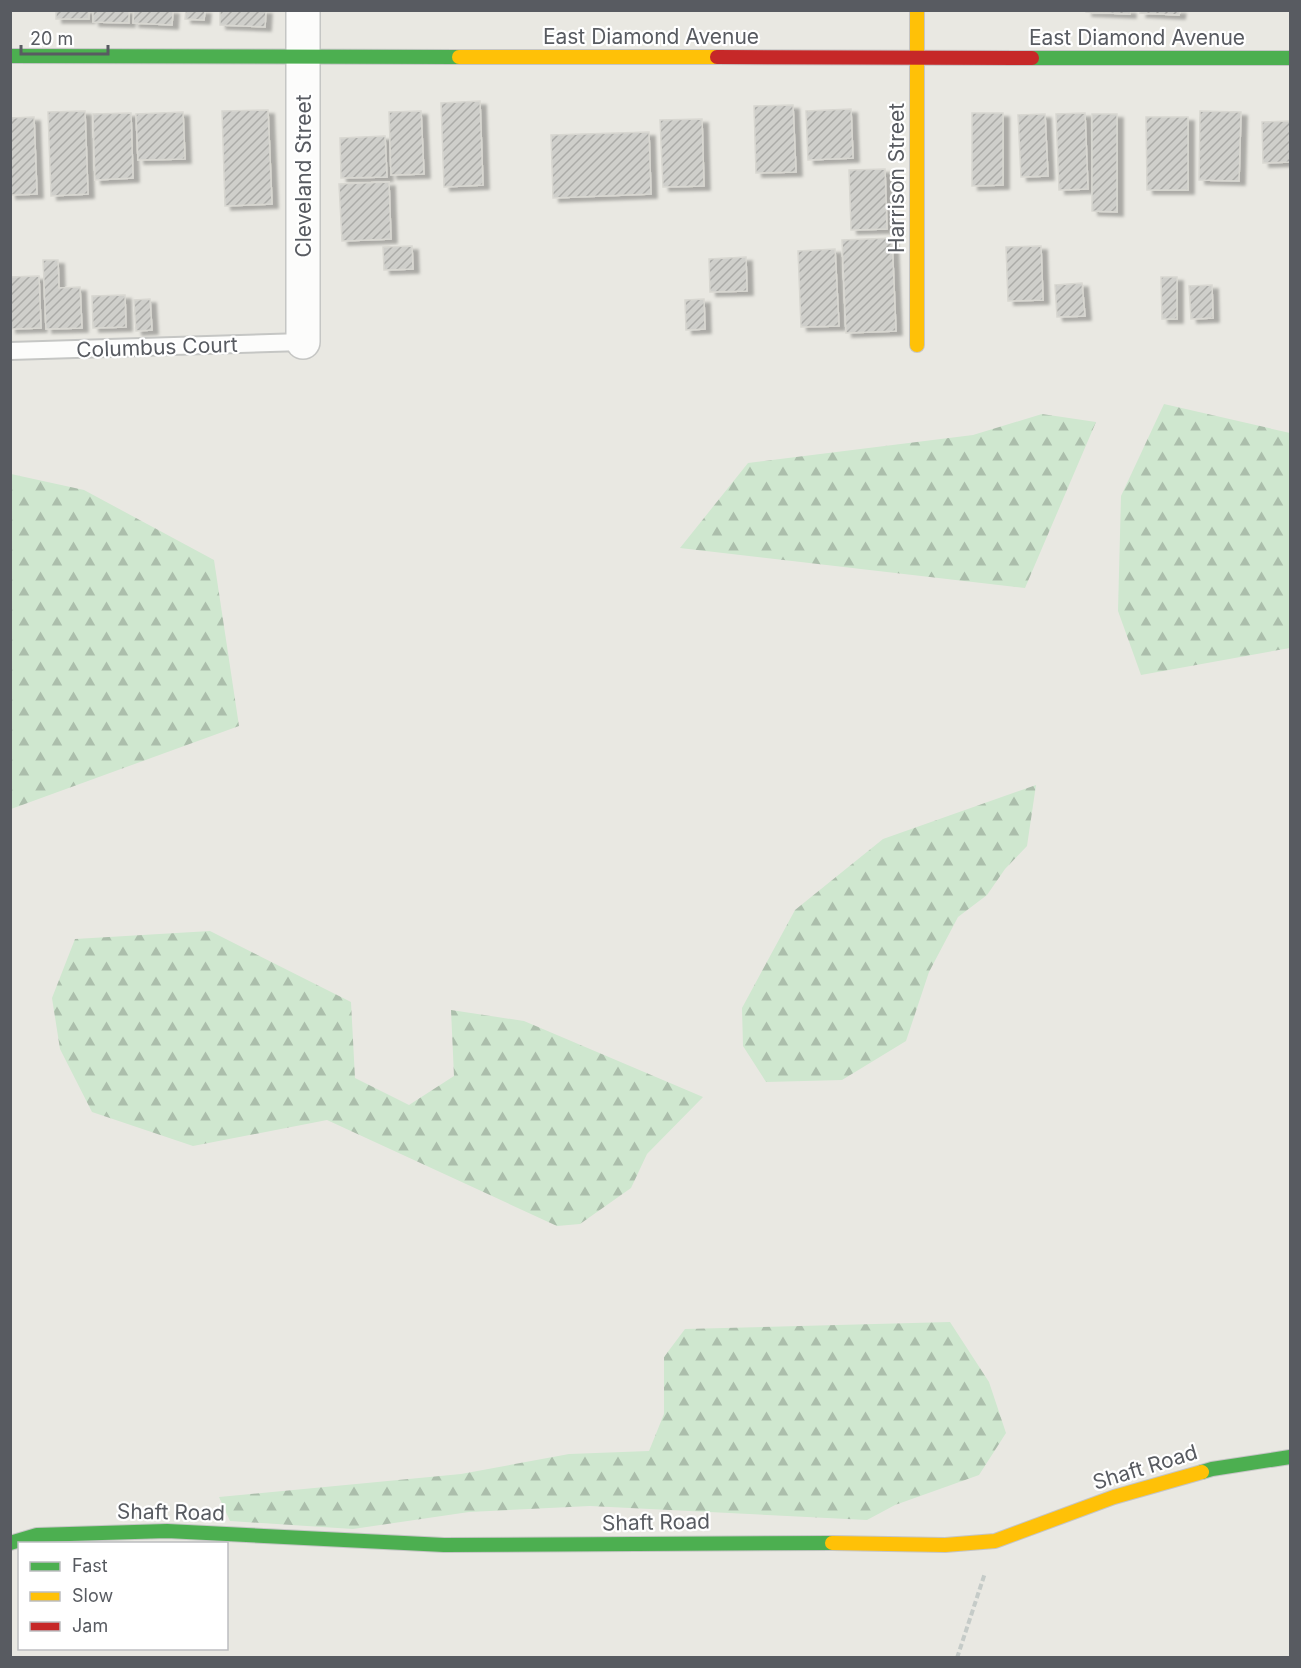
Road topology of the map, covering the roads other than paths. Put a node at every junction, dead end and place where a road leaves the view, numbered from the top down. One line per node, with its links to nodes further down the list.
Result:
1 (303, 10): 4 (street, Cleveland Street)
2 (917, 10): 5 (street, Harrison Street)
3 (10, 56): 4 (street, East Diamond Avenue)
4 (303, 57): 5 (street, East Diamond Avenue); 7 (street, Cleveland Street)
5 (917, 58): 6 (street, East Diamond Avenue); 8 (street, Harrison Street)
6 (1290, 58)
7 (303, 342): 9 (lane, Columbus Court)
8 (917, 345)
9 (10, 351)
10 (1290, 1457): 11 (street, Shaft Road)
11 (10, 1543)

